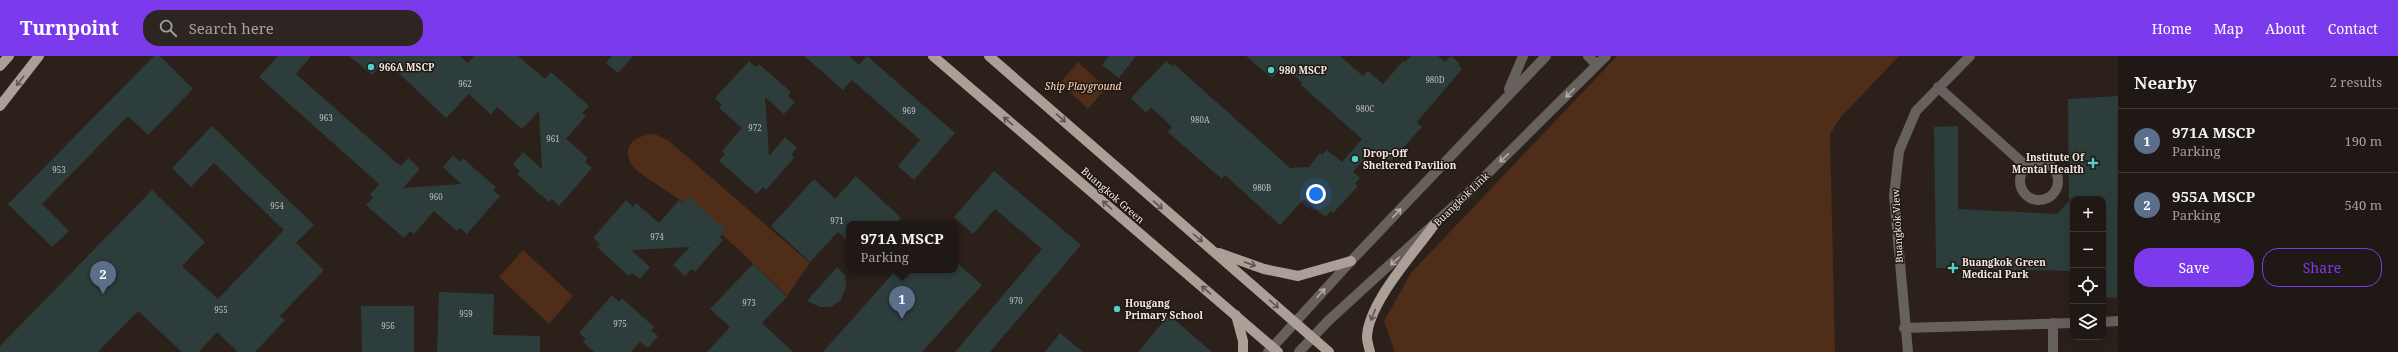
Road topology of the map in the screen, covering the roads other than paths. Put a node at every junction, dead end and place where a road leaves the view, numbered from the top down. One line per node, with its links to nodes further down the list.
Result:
1 (9, 56): 11 (main road)
2 (40, 56): 14 (main road, one-way to 14)
3 (933, 56): 19 (main road, Buangkok Green, one-way to 3)
4 (989, 56): 17 (main road, one-way to 17)
5 (1523, 56): 13 (street)
6 (1546, 56): 13 (street)
7 (1588, 56): 10 (street)
8 (1606, 56): 10 (street, Buangkok Link)
9 (1970, 56): 12 (street, Buangkok View)
10 (1597, 65): 16 (street, Buangkok Link, one-way to 16)
11 (0, 66)
12 (1938, 87): 15 (street); 25 (street, Buangkok View)
13 (1506, 97): 18 (street, one-way to 13)
14 (0, 106)
15 (2026, 166)
16 (1434, 225): 26 (street, Buangkok Link, one-way to 26); 31 (main road, one-way to 31)
17 (1213, 251): 18 (main road, one-way to 18); 21 (main road, one-way to 21)
18 (1351, 261): 21 (street, one-way to 18)
19 (1236, 315): 27 (main road, Buangkok Green); 28 (main road)
20 (2118, 321): 22 (street)
21 (1295, 322): 26 (main road); 27 (street)
22 (2106, 322)
23 (2053, 323): 24 (street); 25 (street); 33 (street)
24 (2070, 323)
25 (1904, 328): 32 (street, Buangkok View)
26 (1313, 337): 29 (street, Buangkok Link); 30 (main road)
27 (1273, 350)
28 (1243, 352)
29 (1299, 352)
30 (1329, 352)
31 (1370, 352)
32 (1908, 352)
33 (2053, 352)

